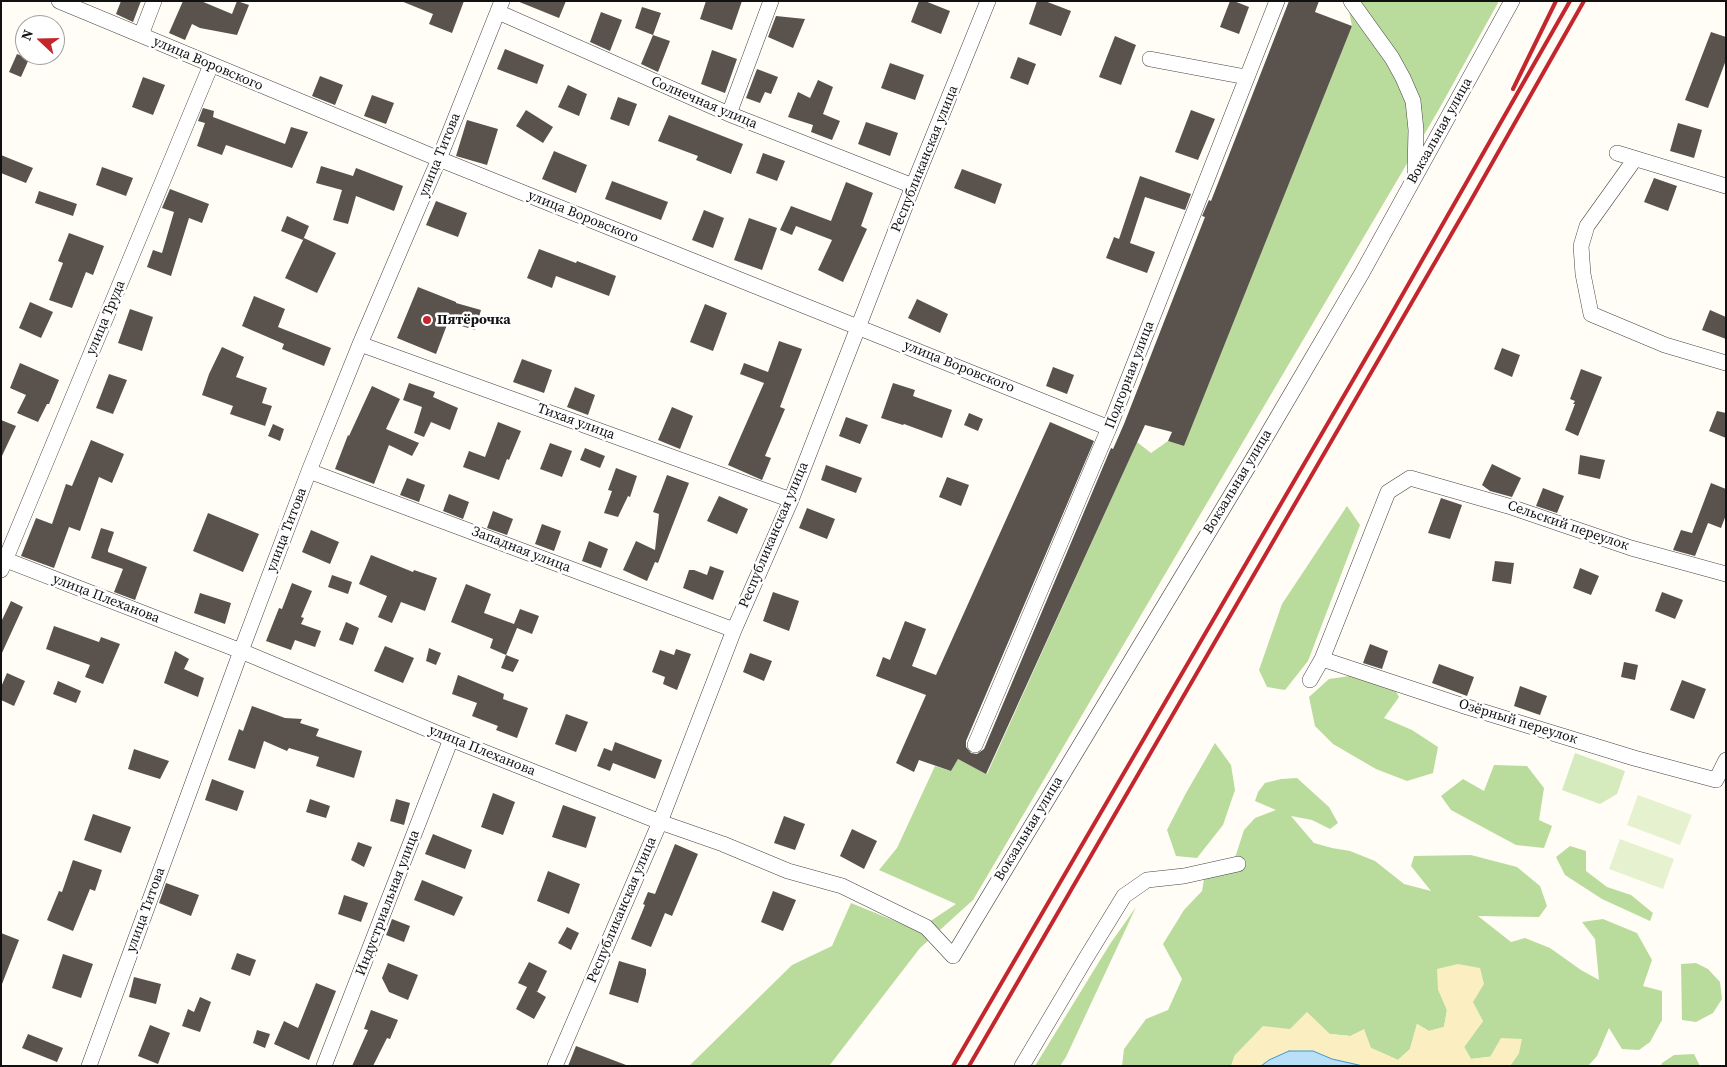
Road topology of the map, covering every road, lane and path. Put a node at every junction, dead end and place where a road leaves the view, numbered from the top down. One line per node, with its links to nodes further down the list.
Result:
1 (59, 1): 9 (street, улица Воровского)
2 (154, 1): 9 (street)
3 (771, 1): 13 (street)
4 (988, 1): 18 (street, Республиканская улица)
5 (1277, 1): 12 (street, Подгорная улица)
6 (1351, 1): 17 (street)
7 (1512, 1): 17 (street, Вокзальная улица)
8 (500, 7): 13 (street, Солнечная улица); 15 (street, улица Титова)
9 (141, 35): 11 (street, улица Воровского)
10 (1150, 59): 12 (street)
11 (211, 66): 15 (street, улица Воровского); 26 (street, улица Труда)
12 (1246, 77): 23 (street, Подгорная улица)
13 (729, 114): 18 (street, Солнечная улица)
14 (1617, 153): 16 (street)
15 (439, 159): 20 (street, улица Воровского); 21 (street, улица Титова)
16 (1635, 159): 19 (street); 22 (street)
17 (1415, 175): 37 (street, Вокзальная улица)
18 (913, 186): 20 (street, Республиканская улица)
19 (1726, 186)
20 (858, 327): 23 (street, улица Воровского); 25 (street, Республиканская улица)
21 (360, 344): 24 (street, улица Титова); 25 (street, Тихая улица)
22 (1726, 363)
23 (1110, 428): 33 (street, Подгорная улица)
24 (309, 471): 28 (street, Западная улица); 29 (street, улица Титова)
25 (791, 500): 28 (street, Республиканская улица)
26 (3, 562): 29 (street, улица Плеханова)
27 (1726, 574): 30 (street, Сельский переулок)
28 (734, 630): 35 (street, Республиканская улица)
29 (241, 651): 32 (street, улица Плеханова); 38 (street, улица Титова)
30 (1322, 659): 31 (street); 34 (street, Озёрный переулок)
31 (1310, 680)
32 (451, 739): 35 (street, улица Плеханова); 39 (street, Индустриальная улица)
33 (975, 744)
34 (1726, 760)
35 (660, 822): 37 (street, улица Плеханова); 40 (street, Республиканская улица)
36 (1238, 864): 41 (street)
37 (953, 956)
38 (89, 1066)
39 (324, 1066)
40 (555, 1066)
41 (1022, 1066)

